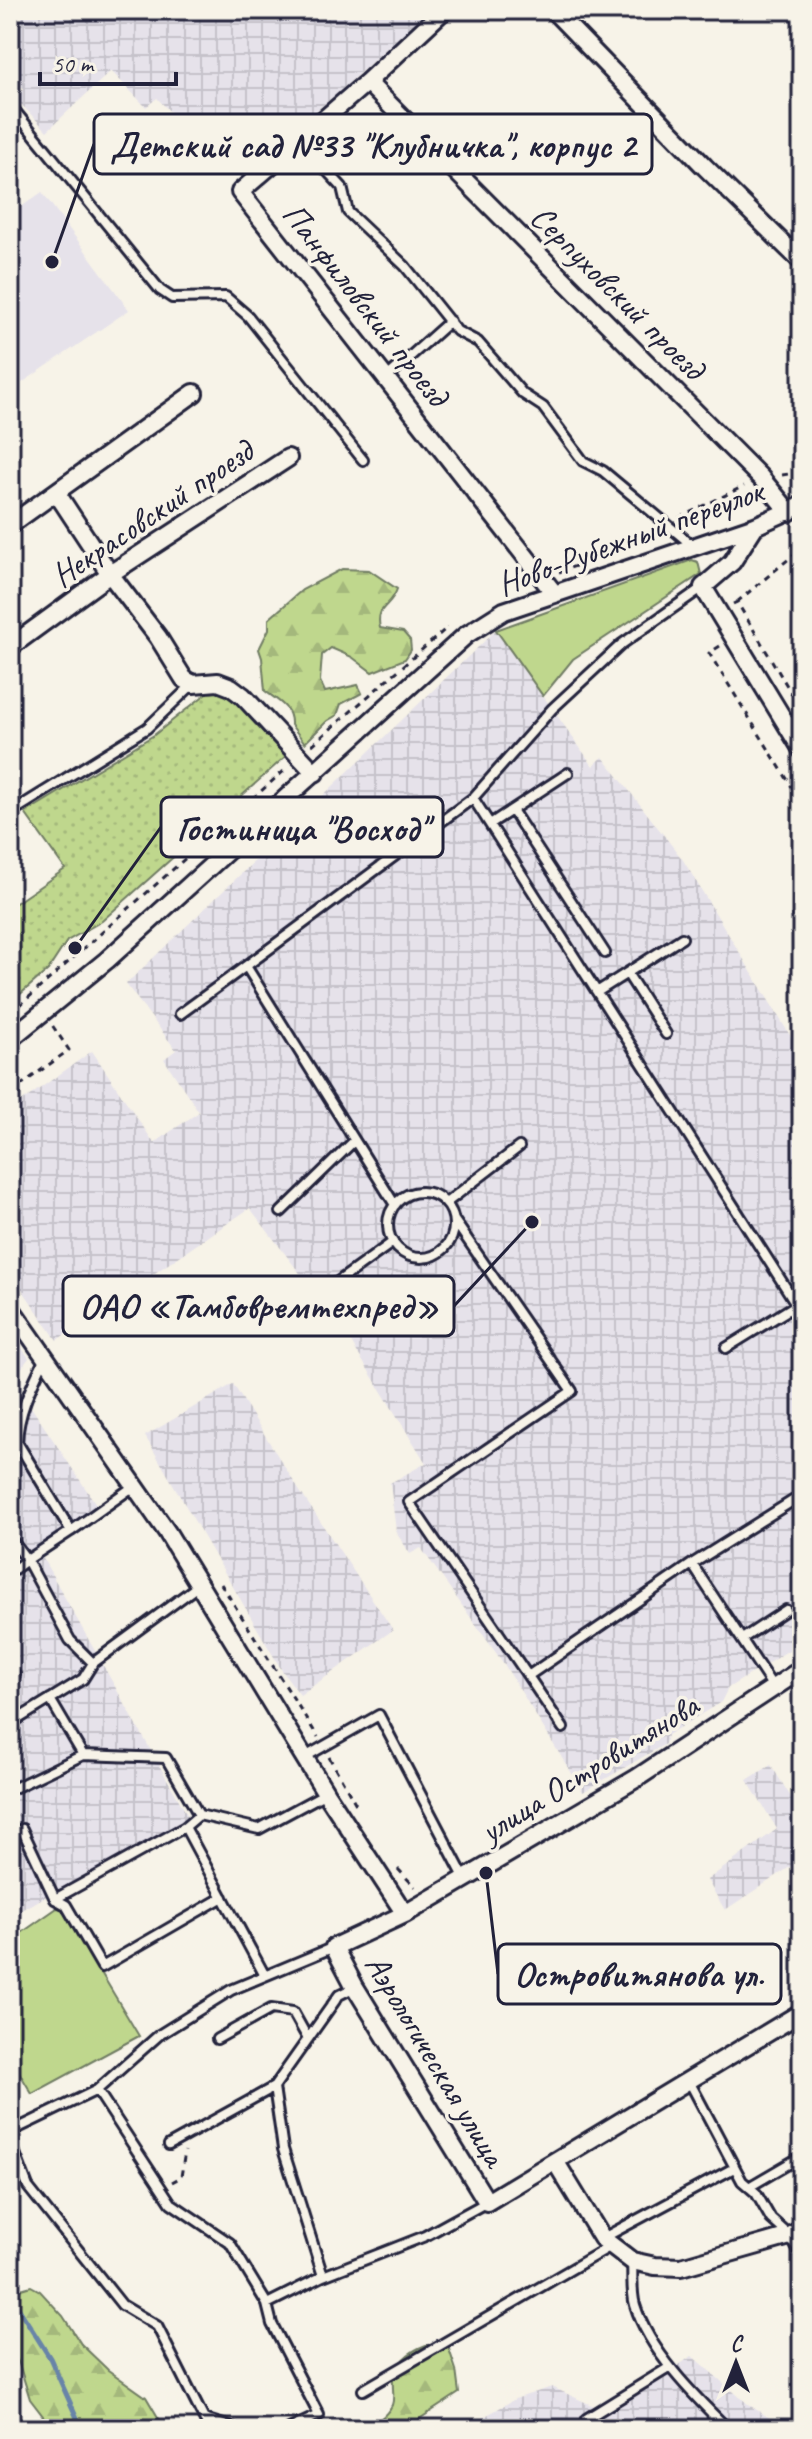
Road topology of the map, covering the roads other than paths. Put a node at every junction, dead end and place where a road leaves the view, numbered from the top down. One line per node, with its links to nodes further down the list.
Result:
1 (444, 10): 3 (street, Панфиловский проезд)
2 (553, 10): 6 (street)
3 (367, 82): 5 (street, Панфиловский проезд); 13 (street, Серпуховский проезд)
4 (10, 105): 11 (lane)
5 (299, 141): 7 (lane); 8 (street, Панфиловский проезд)
6 (802, 262)
7 (450, 321): 8 (lane); 16 (lane)
8 (386, 378): 19 (street, Панфиловский проезд)
9 (194, 393): 12 (street)
10 (288, 458): 17 (street, Некрасовский проезд)
11 (363, 460)
12 (56, 492): 14 (street); 17 (street)
13 (796, 508): 15 (street, Ново-Рубежный переулок)
14 (10, 525)
15 (755, 526): 16 (street, Ново-Рубежный переулок); 18 (street)
16 (693, 546): 19 (street, Ново-Рубежный переулок)
17 (110, 574): 20 (street, Некрасовский проезд); 21 (street)
18 (703, 587): 22 (street); 25 (lane)
19 (554, 593): 23 (street, Ново-Рубежный переулок)
20 (10, 647)
21 (193, 684): 23 (street); 27 (lane)
22 (802, 750)
23 (315, 773): 36 (street, Ново-Рубежный переулок)
24 (568, 773): 26 (lane)
25 (473, 798): 28 (lane); 31 (lane)
26 (512, 810): 28 (lane); 30 (lane)
27 (10, 813)
28 (490, 824): 33 (lane)
29 (682, 938): 32 (lane)
30 (605, 953)
31 (246, 966): 34 (lane); 37 (lane)
32 (627, 973): 33 (lane); 35 (lane)
33 (597, 992): 45 (lane)
34 (180, 1014)
35 (666, 1034)
36 (10, 1039)
37 (354, 1141): 40 (lane); 41 (lane)
38 (519, 1147): 39 (lane)
39 (446, 1203): 40 (lane); 42 (lane)
40 (395, 1205): 43 (lane)
41 (281, 1212)
42 (454, 1220): 43 (lane); 62 (lane)
43 (393, 1242): 44 (lane)
44 (328, 1289)
45 (796, 1305): 46 (lane); 48 (lane)
46 (802, 1313)
47 (13, 1317): 49 (street)
48 (726, 1348)
49 (45, 1357): 50 (street); 52 (lane)
50 (134, 1485): 52 (lane); 57 (street)
51 (802, 1495): 55 (lane)
52 (71, 1531): 54 (lane)
53 (10, 1538): 54 (lane)
54 (27, 1560): 56 (lane); 60 (lane)
55 (692, 1564): 59 (lane); 62 (lane)
56 (10, 1572)
57 (200, 1585): 60 (lane); 68 (street)
58 (786, 1610): 59 (lane)
59 (742, 1639): 63 (lane)
60 (93, 1663): 64 (lane)
61 (802, 1669): 63 (street, улица Островитянова)
62 (528, 1676): 66 (lane)
63 (774, 1688): 74 (street, улица Островитянова)
64 (50, 1699): 65 (lane); 67 (lane)
65 (10, 1724)
66 (563, 1728)
67 (83, 1755): 69 (lane); 71 (lane)
68 (305, 1757): 70 (street); 74 (lane)
69 (10, 1790)
70 (326, 1793): 71 (lane); 77 (street)
71 (199, 1815): 72 (lane)
72 (185, 1827): 75 (lane); 76 (lane)
73 (10, 1835): 76 (lane)
74 (465, 1879): 77 (street, улица Островитянова)
75 (223, 1897): 76 (lane); 79 (lane)
76 (55, 1899)
77 (405, 1914): 78 (street, Аэрологическая улица)
78 (334, 1947): 79 (lane); 80 (street, Аэрологическая улица)
79 (264, 1974): 86 (lane)
80 (355, 1987): 83 (lane); 94 (street, Аэрологическая улица)
81 (802, 2012): 84 (street, Аэрологическая улица)
82 (217, 2039): 83 (lane)
83 (308, 2039): 85 (lane)
84 (689, 2081): 91 (street, Аэрологическая улица); 92 (lane)
85 (274, 2087): 89 (lane); 99 (lane)
86 (97, 2090): 87 (lane); 100 (lane)
87 (10, 2132)
88 (10, 2140): 106 (lane)
89 (169, 2145)
90 (802, 2156): 93 (lane)
91 (555, 2161): 94 (street, Аэрологическая улица); 96 (street)
92 (734, 2168): 93 (lane); 96 (lane)
93 (749, 2187): 95 (lane)
94 (487, 2202): 99 (lane)
95 (796, 2232): 97 (lane); 98 (street)
96 (607, 2242): 98 (street); 104 (lane)
97 (802, 2257)
98 (632, 2261): 103 (lane)
99 (323, 2276): 100 (lane)
100 (267, 2304): 109 (lane)
101 (802, 2339): 102 (lane)
102 (802, 2347)
103 (670, 2367): 105 (lane); 110 (lane)
104 (363, 2390)
105 (712, 2413): 111 (lane); 112 (lane)
106 (204, 2419): 107 (lane); 108 (lane)
107 (209, 2429)
108 (237, 2429)
109 (289, 2429)
110 (583, 2429)
111 (715, 2429)
112 (728, 2429)

